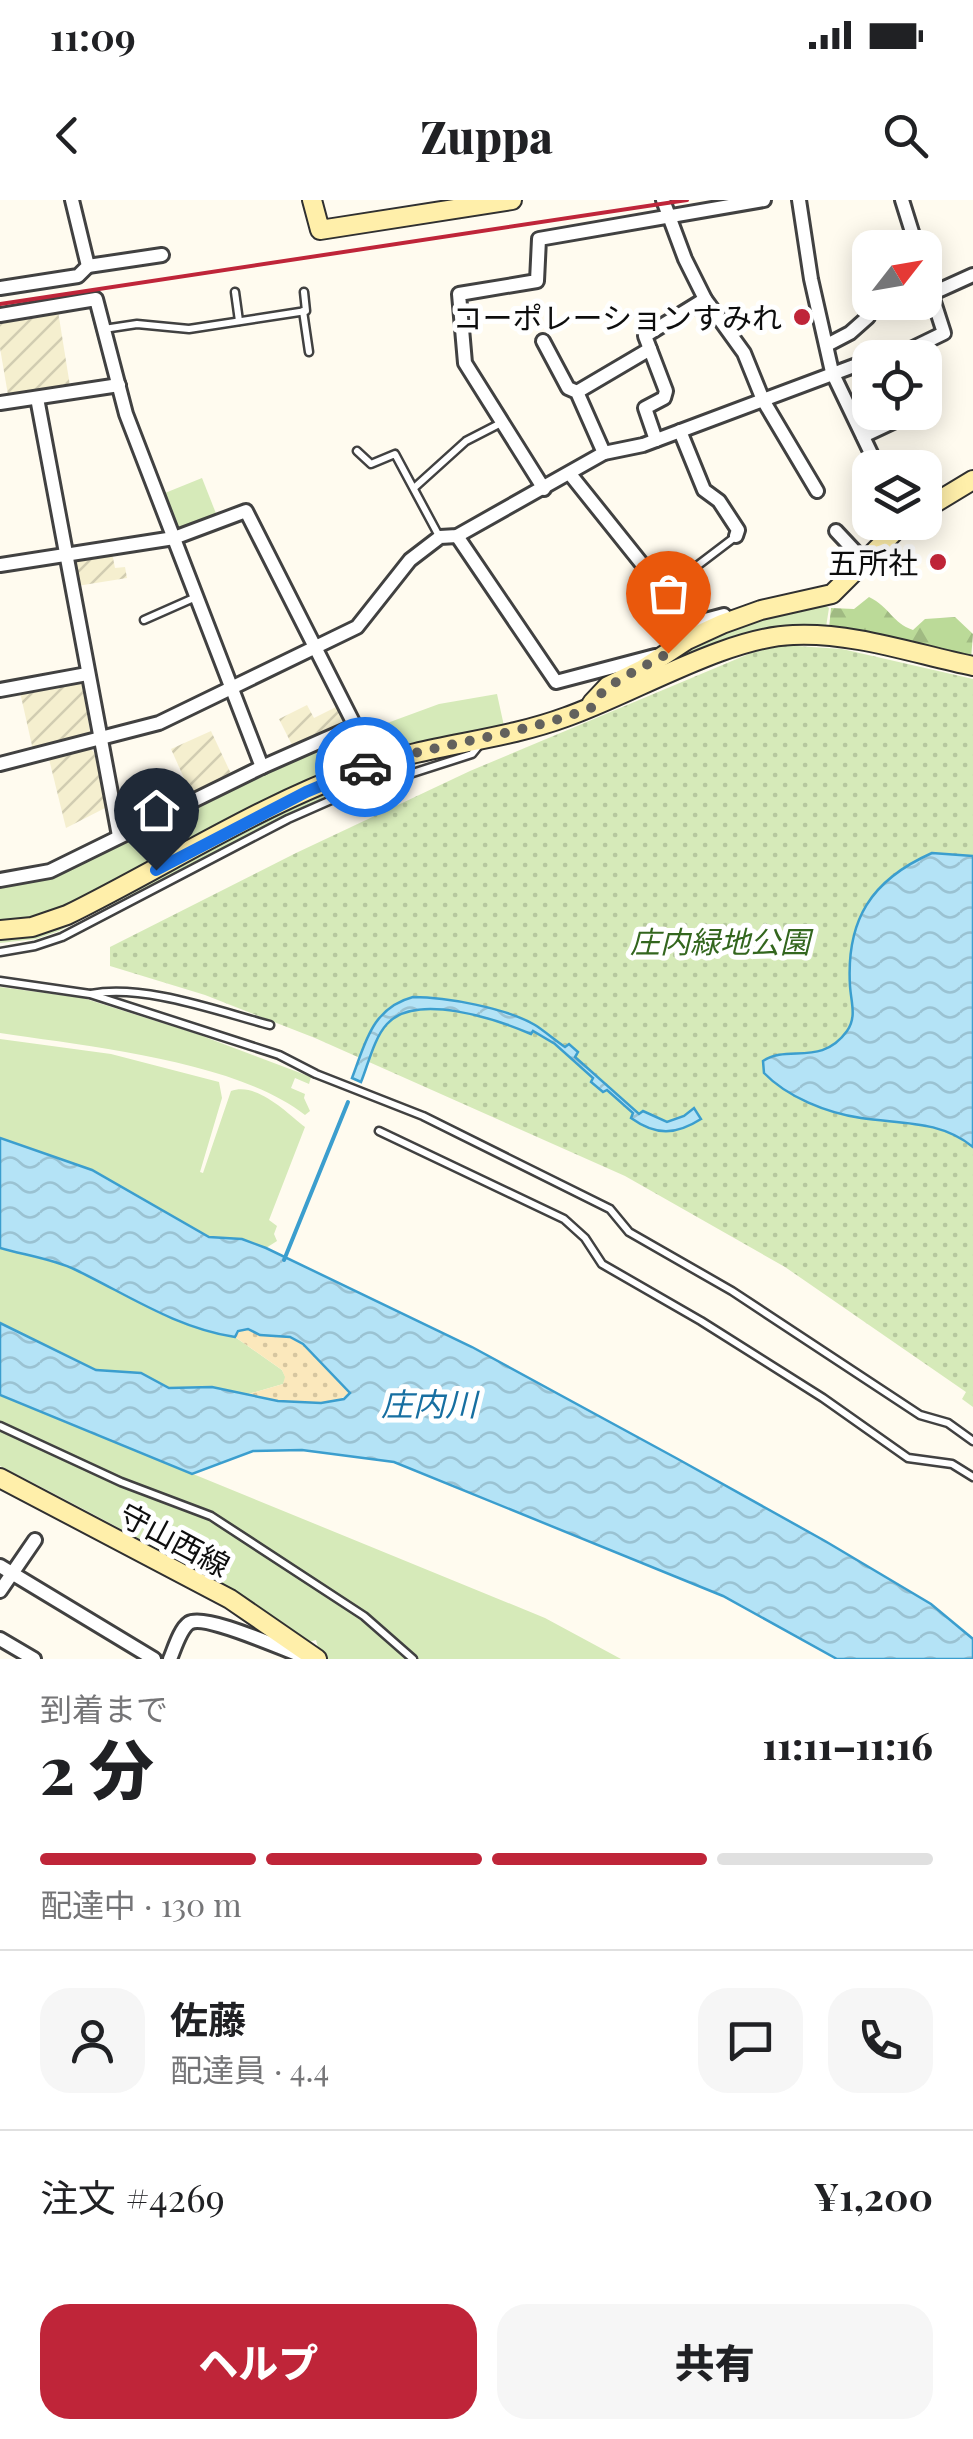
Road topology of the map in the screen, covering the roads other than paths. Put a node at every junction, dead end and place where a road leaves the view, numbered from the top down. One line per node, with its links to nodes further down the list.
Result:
1 (72, 200): 12 (street)
2 (312, 200): 8 (main road)
3 (512, 200): 8 (main road)
4 (664, 200): 9 (street)
5 (764, 200): 9 (street)
6 (799, 200): 27 (street)
7 (902, 200): 10 (street)
8 (440, 205)
9 (670, 218): 18 (street); 37 (street)
10 (911, 230)
11 (162, 255): 12 (street)
12 (88, 266): 14 (street)
13 (973, 275): 15 (street)
14 (0, 288)
15 (942, 289)
16 (235, 292): 23 (lane)
17 (304, 292): 19 (lane)
18 (705, 299): 28 (street); 35 (street)
19 (302, 311): 23 (lane); 29 (lane)
20 (0, 314): 24 (street)
21 (864, 320): 27 (street)
22 (939, 320): 25 (street)
23 (239, 321): 24 (lane)
24 (104, 329): 32 (street)
25 (932, 340)
26 (543, 341): 33 (street)
27 (828, 345): 31 (street)
28 (650, 349): 33 (street); 41 (street)
29 (309, 352)
30 (852, 366): 31 (street)
31 (832, 372): 35 (street); 40 (street)
32 (118, 385): 34 (street); 55 (street)
33 (577, 392): 44 (street)
34 (37, 398): 36 (street); 57 (street)
35 (763, 400): 39 (street); 49 (street)
36 (0, 403)
37 (502, 422): 47 (lane); 48 (street)
38 (876, 430): 40 (street)
39 (680, 431): 41 (street); 53 (street)
40 (864, 436): 42 (street)
41 (656, 440): 44 (street)
42 (870, 450)
43 (358, 451): 47 (lane)
44 (604, 453): 45 (street)
45 (570, 474): 48 (street); 60 (street)
46 (973, 480): 50 (main road)
47 (414, 488): 54 (lane)
48 (544, 489): 52 (street)
49 (817, 491)
50 (942, 498)
51 (836, 532): 58 (street)
52 (458, 536): 54 (street); 65 (street)
53 (736, 536): 60 (lane)
54 (440, 537): 64 (street)
55 (174, 538): 57 (street); 61 (street); 64 (street)
56 (886, 540): 58 (main road)
57 (66, 555): 59 (street); 67 (street)
58 (865, 562): 62 (main road)
59 (0, 565)
60 (664, 591): 62 (street)
61 (196, 597): 63 (lane); 68 (street)
62 (761, 610): 65 (main road)
63 (144, 620)
64 (316, 648): 68 (street); 74 (street)
65 (668, 653): 70 (main road)
66 (973, 666): 70 (main road)
67 (87, 674): 69 (street); 71 (street)
68 (232, 688): 71 (street); 74 (street)
69 (0, 690)
70 (591, 708): 72 (main road)
71 (98, 739): 73 (street); 75 (street)
72 (484, 739): 77 (main road); 78 (lane)
73 (0, 764)
74 (262, 767): 75 (street)
75 (119, 836): 76 (street)
76 (1, 877)
77 (0, 930)
78 (0, 952)
79 (0, 982): 80 (lane)
80 (90, 994): 81 (lane); 84 (lane)
81 (270, 1025)
82 (379, 1131): 85 (lane)
83 (0, 1426): 95 (lane)
84 (973, 1440)
85 (973, 1477)
86 (0, 1478): 94 (main road, 守山西線)
87 (35, 1540): 88 (street)
88 (6, 1569): 89 (street); 92 (street)
89 (0, 1591)
90 (0, 1639): 91 (street)
91 (34, 1659)
92 (154, 1659)
93 (170, 1659): 94 (street)
94 (314, 1659)
95 (414, 1659)

